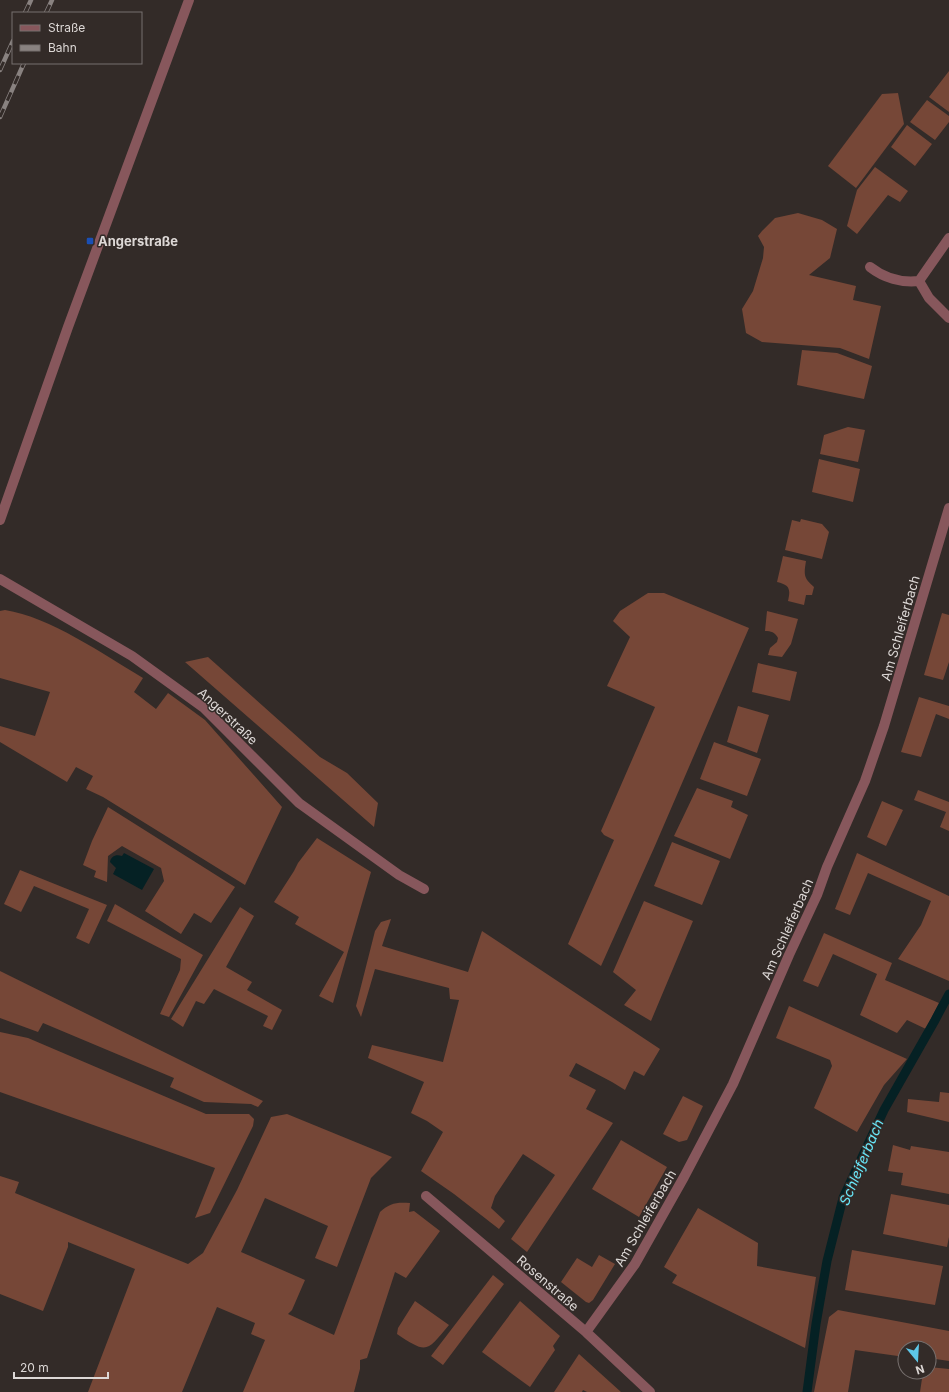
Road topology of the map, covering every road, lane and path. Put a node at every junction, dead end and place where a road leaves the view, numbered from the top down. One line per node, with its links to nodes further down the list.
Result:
1 (189, 0): 7 (street)
2 (949, 238): 4 (street)
3 (870, 267): 4 (street)
4 (919, 281): 5 (street)
5 (949, 318)
6 (949, 508): 11 (street, Am Schleiferbach)
7 (0, 520)
8 (0, 579): 9 (street, Angerstraße)
9 (424, 890)
10 (426, 1196): 11 (street, Rosenstraße)
11 (586, 1332): 12 (street, Rosenstraße)
12 (650, 1392)

